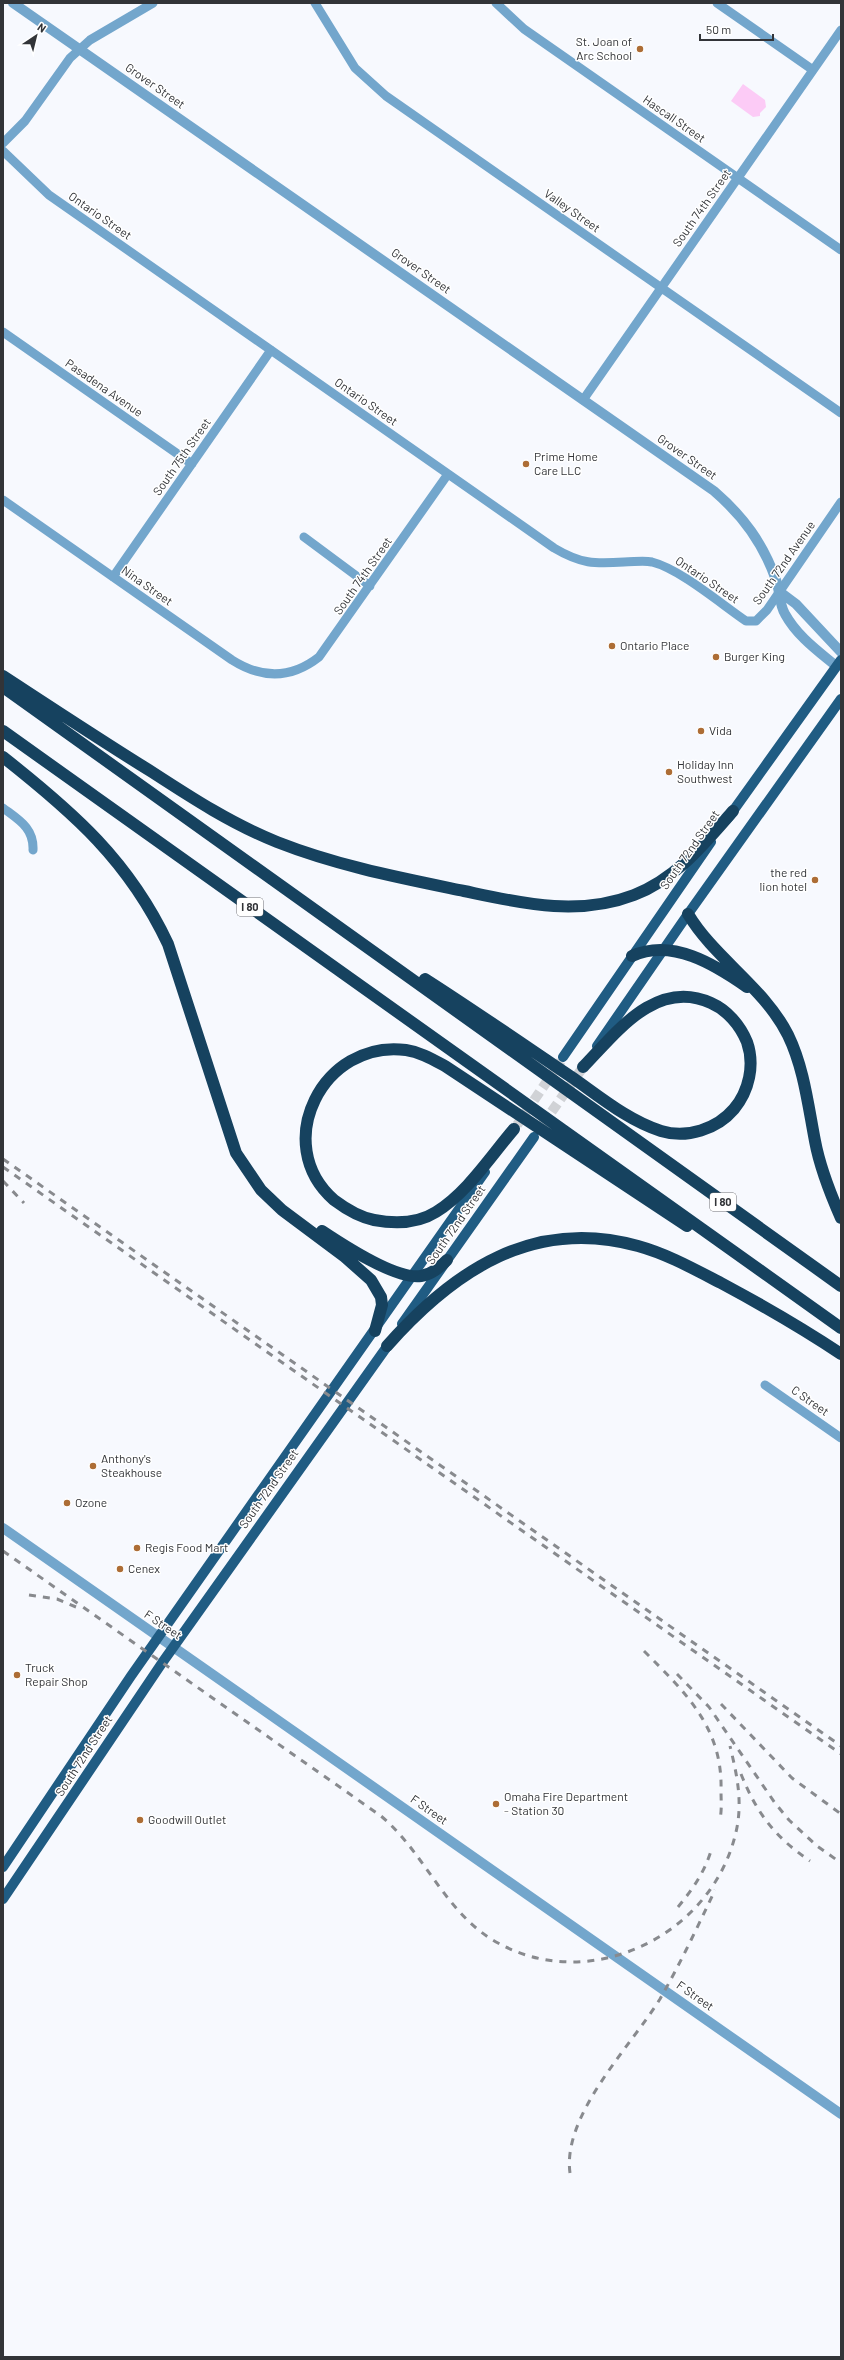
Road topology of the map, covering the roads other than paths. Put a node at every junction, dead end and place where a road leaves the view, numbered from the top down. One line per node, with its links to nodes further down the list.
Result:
1 (13, 3): 7 (street, Grover Street)
2 (153, 3): 7 (street)
3 (315, 3): 13 (street, Valley Street)
4 (496, 3): 11 (street, Hascall Street)
5 (717, 3): 8 (street)
6 (841, 30): 8 (street, South 74th Street)
7 (79, 49): 9 (street); 16 (street, Grover Street)
8 (813, 70): 11 (street, South 74th Street)
9 (3, 143)
10 (3, 151): 15 (street, Ontario Street)
11 (738, 178): 12 (street, Hascall Street); 13 (street, South 74th Street)
12 (841, 250)
13 (662, 288): 16 (street, South 74th Street); 17 (street, Valley Street)
14 (3, 332): 18 (street, Pasadena Avenue)
15 (271, 350): 18 (street, South 75th Street); 19 (street, Ontario Street)
16 (583, 400): 25 (street, Grover Street)
17 (841, 412)
18 (192, 464): 23 (street, South 75th Street)
19 (448, 474): 24 (street, South 74th Street); 26 (street, Ontario Street)
20 (3, 500): 23 (street, Nina Street)
21 (841, 502): 25 (street, South 72nd Avenue)
22 (304, 537): 24 (street)
23 (113, 577): 29 (street, Nina Street)
24 (370, 586): 29 (street, South 74th Street)
25 (780, 592): 26 (street, South 72nd Avenue); 27 (street); 28 (street, Grover Street)
26 (738, 615)
27 (841, 652)
28 (839, 663): 36 (main road, South 72nd Street)
29 (284, 674)
30 (3, 676): 36 (highway)
31 (3, 687): 42 (highway, I 80)
32 (841, 699): 38 (main road)
33 (3, 731): 52 (highway, I 80)
34 (3, 757): 47 (highway)
35 (3, 808): 37 (street)
36 (733, 811): 40 (main road, South 72nd Street)
37 (33, 850)
38 (688, 914): 39 (main road); 41 (highway)
39 (664, 948): 40 (highway); 41 (highway); 44 (main road)
40 (632, 956): 43 (main road, South 72nd Street)
41 (759, 995): 48 (highway)
42 (521, 1050): 44 (highway); 51 (highway, I 80)
43 (563, 1057)
44 (582, 1069)
45 (515, 1127): 50 (main road, South 72nd Street); 52 (highway)
46 (534, 1137): 49 (main road, South 72nd Street)
47 (261, 1190): 50 (highway); 54 (highway)
48 (841, 1218)
49 (447, 1260): 50 (highway); 55 (main road, South 72nd Street)
50 (413, 1277): 54 (main road, South 72nd Street)
51 (841, 1286)
52 (789, 1290): 53 (highway, I 80)
53 (841, 1328)
54 (375, 1331): 60 (main road, South 72nd Street)
55 (387, 1346): 56 (highway); 61 (main road, South 72nd Street)
56 (841, 1354)
57 (765, 1384): 58 (street, C Street)
58 (841, 1438)
59 (3, 1528): 60 (street, F Street)
60 (158, 1638): 61 (street, F Street); 62 (main road, South 72nd Street)
61 (173, 1648): 63 (main road, South 72nd Street); 64 (street, F Street)
62 (3, 1867)
63 (3, 1899)
64 (841, 2114)

